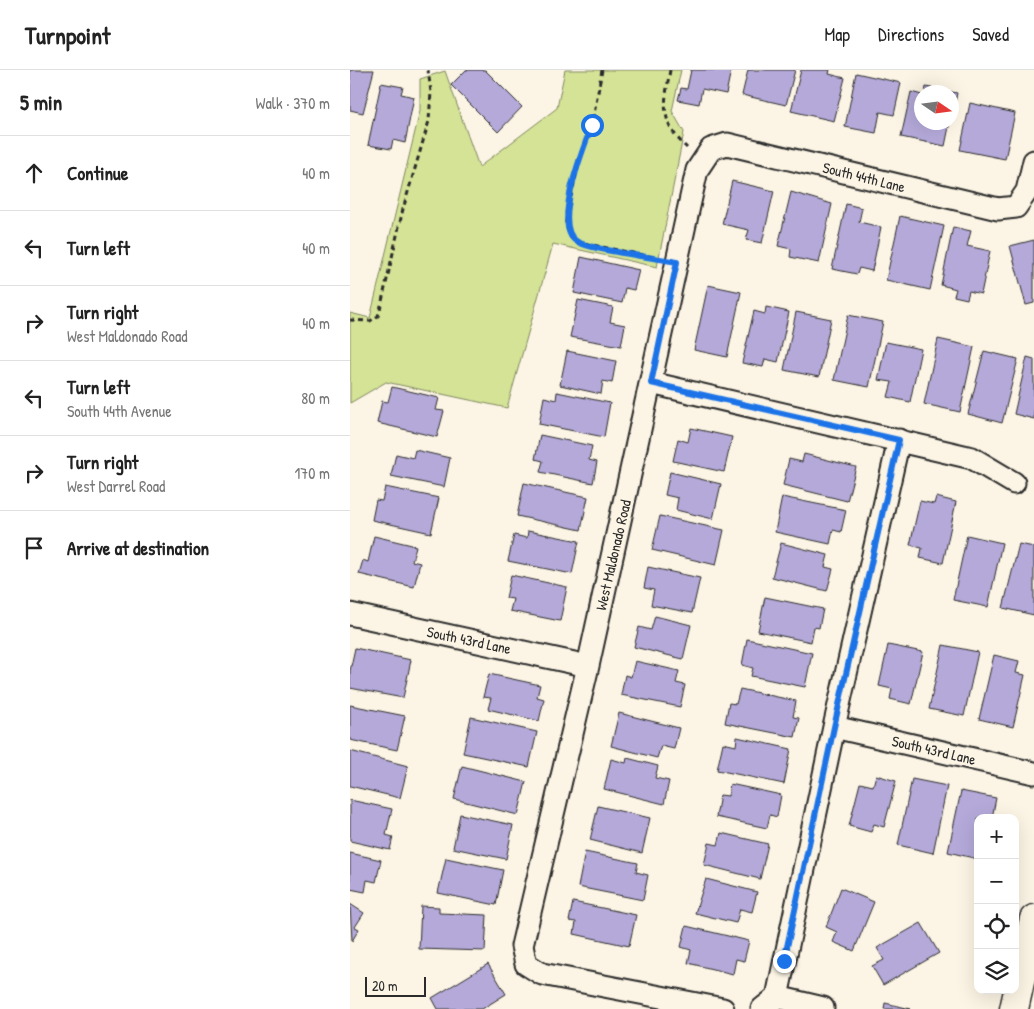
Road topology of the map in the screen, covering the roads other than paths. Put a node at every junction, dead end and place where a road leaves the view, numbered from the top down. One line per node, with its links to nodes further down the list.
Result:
1 (707, 156): 2 (street, South 44th Lane); 3 (street, West Maldonado Road)
2 (1034, 161)
3 (651, 383): 4 (street); 7 (street, West Maldonado Road)
4 (899, 440): 5 (street); 8 (street)
5 (1014, 483)
6 (350, 614): 7 (street, South 43rd Lane)
7 (588, 666): 13 (street, West Maldonado Road)
8 (834, 727): 9 (street, South 43rd Lane); 11 (street)
9 (1034, 773)
10 (1034, 919): 14 (street)
11 (770, 1003): 12 (street)
12 (823, 1008)
13 (723, 1009)
14 (1014, 1009)

